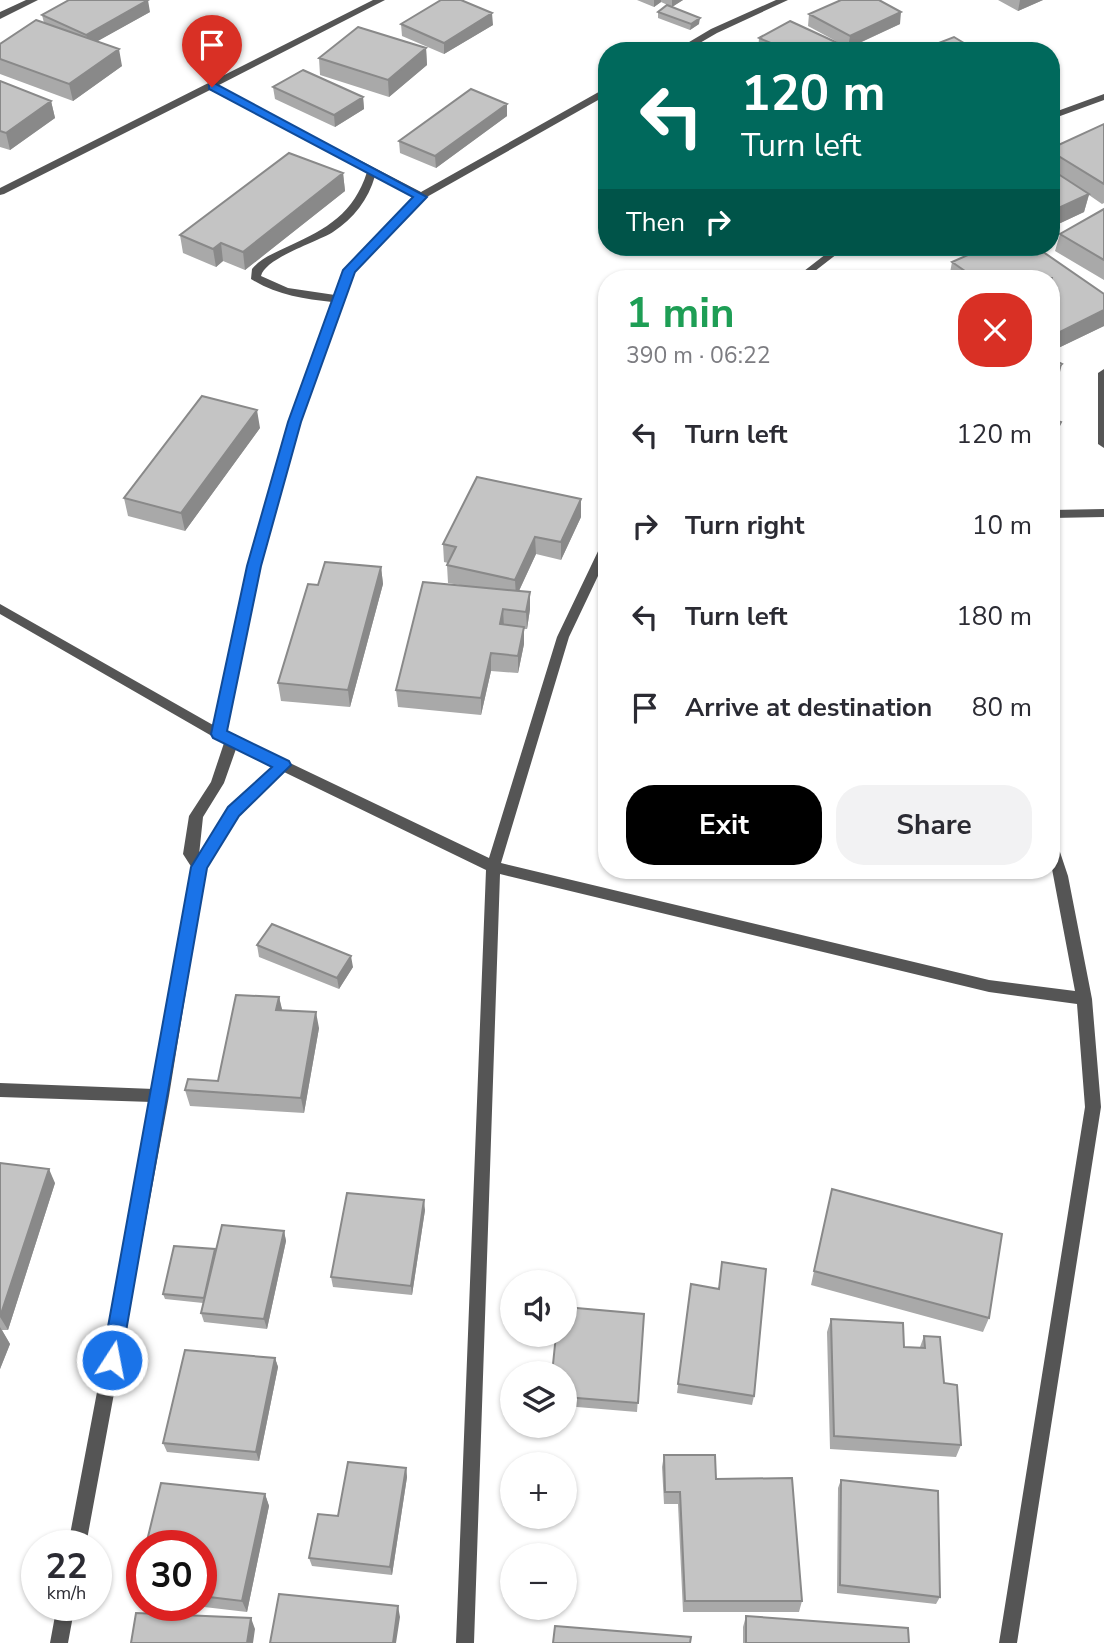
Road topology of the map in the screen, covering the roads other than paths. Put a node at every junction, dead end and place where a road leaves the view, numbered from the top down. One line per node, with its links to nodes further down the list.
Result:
1 (33, 0): 4 (street)
2 (380, 0): 6 (street)
3 (783, 0): 5 (street)
4 (0, 16)
5 (695, 42)
6 (212, 87): 10 (street); 11 (street)
7 (598, 96): 12 (street)
8 (1104, 97): 9 (street)
9 (1060, 113)
10 (372, 171): 12 (street); 15 (street)
11 (0, 192)
12 (421, 197): 15 (street)
13 (829, 256): 14 (street)
14 (811, 270)
15 (339, 299): 22 (street)
16 (1104, 373): 17 (street)
17 (1104, 444)
18 (1104, 513): 19 (street)
19 (1060, 514)
20 (598, 564): 25 (street)
21 (0, 608): 22 (street)
22 (225, 737): 23 (street); 24 (street)
23 (283, 765): 24 (street); 25 (street)
24 (199, 867): 29 (street)
25 (493, 867): 27 (street); 33 (street)
26 (1060, 873): 27 (street)
27 (1084, 999): 34 (street)
28 (0, 1090): 29 (street)
29 (161, 1096): 30 (street)
30 (80, 1530)
31 (63, 1621): 32 (street)
32 (59, 1643)
33 (465, 1643)
34 (1008, 1643)

